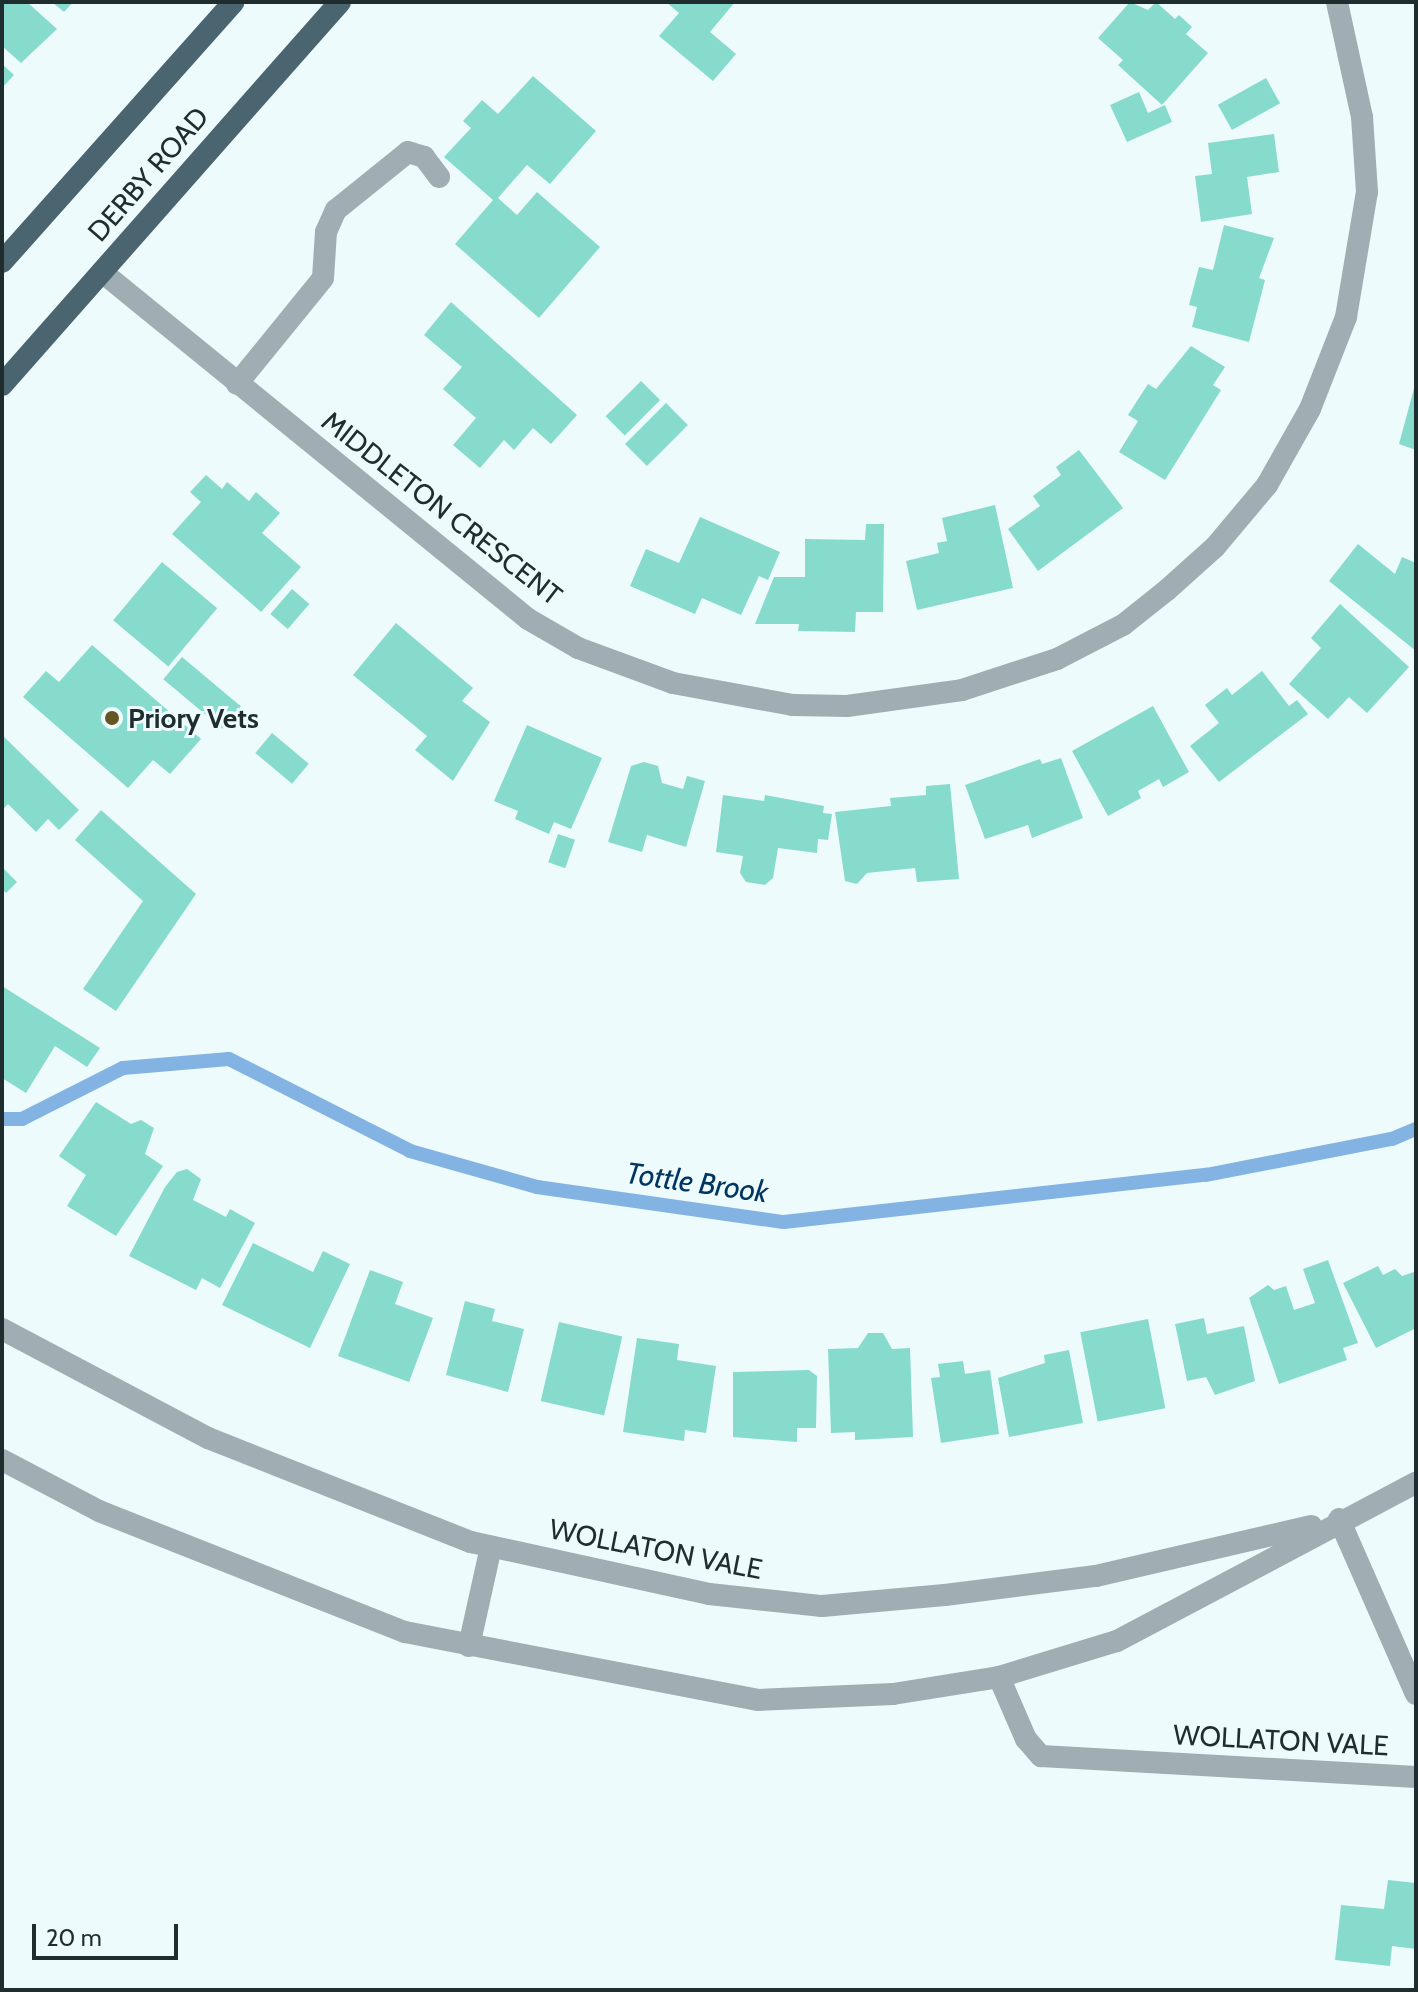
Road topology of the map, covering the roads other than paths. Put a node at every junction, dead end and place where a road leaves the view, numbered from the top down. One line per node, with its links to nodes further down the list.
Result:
1 (234, 2): 5 (highway, DERBY ROAD)
2 (340, 2): 6 (highway, DERBY ROAD)
3 (1337, 2): 7 (street, MIDDLETON CRESCENT)
4 (439, 177): 7 (street)
5 (2, 262)
6 (102, 272): 7 (street, MIDDLETON CRESCENT); 8 (highway, DERBY ROAD)
7 (237, 384)
8 (2, 385)
9 (2, 1329): 13 (street, WOLLATON VALE)
10 (2, 1460): 14 (street, WOLLATON VALE)
11 (1416, 1483): 12 (street, WOLLATON VALE)
12 (1339, 1519): 13 (street, WOLLATON VALE); 15 (street, WOLLATON VALE); 16 (street)
13 (491, 1547): 14 (street)
14 (469, 1646): 15 (street, WOLLATON VALE)
15 (999, 1677): 17 (street, WOLLATON VALE)
16 (1416, 1694)
17 (1416, 1777)

